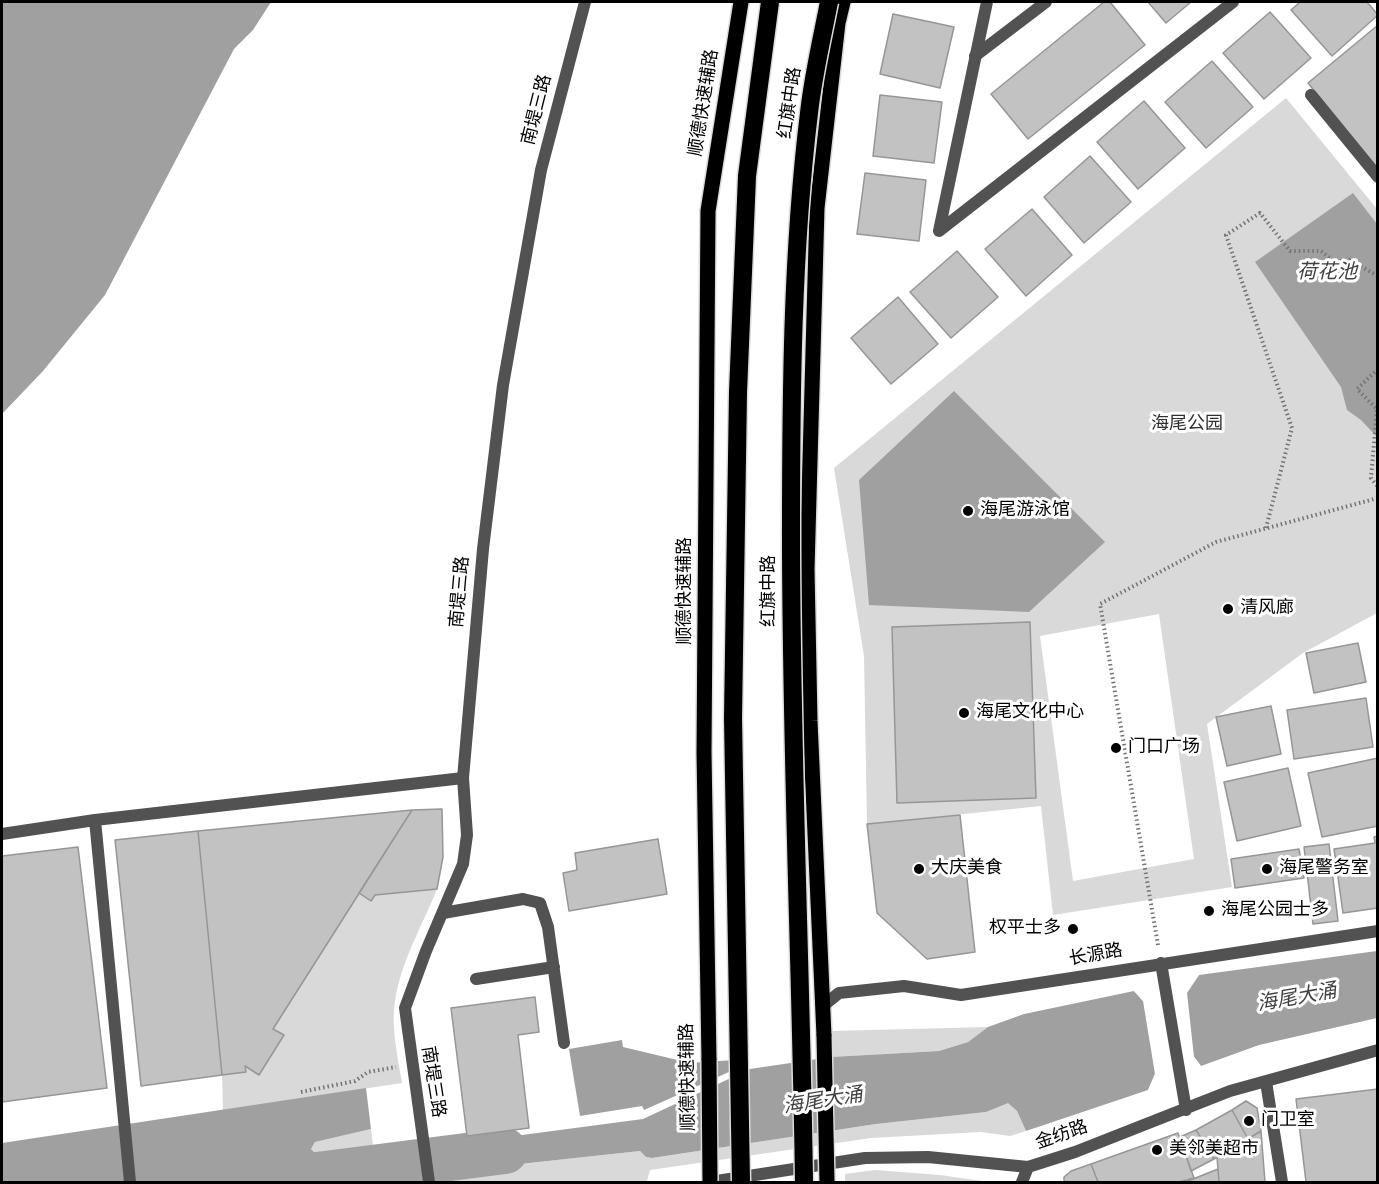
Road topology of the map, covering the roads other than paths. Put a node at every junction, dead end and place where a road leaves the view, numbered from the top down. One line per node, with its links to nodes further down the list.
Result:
1 (585, 2): 12 (street, 南堤三路)
2 (741, 2): 28 (main road, 顺德快速辅路, bridge)
3 (770, 2): 29 (highway, bridge)
4 (829, 2): 30 (highway, 红旗中路, bridge)
5 (843, 2): 20 (main road)
6 (987, 2): 9 (street)
7 (1046, 2): 9 (street)
8 (1233, 2): 9 (street)
9 (975, 56)
10 (1311, 95): 11 (street)
11 (1377, 177)
12 (463, 778): 13 (street); 15 (street, 南堤三路)
13 (95, 820): 14 (street); 26 (street)
14 (2, 834)
15 (443, 913): 18 (street); 27 (street, 南堤三路)
16 (1377, 931): 17 (street, 长源路)
17 (1161, 963): 20 (street, 长源路); 24 (street)
18 (554, 967): 19 (street); 21 (street)
19 (476, 979)
20 (824, 1005): 31 (main road, bridge)
21 (564, 1043)
22 (1377, 1050): 23 (street, 金纺路)
23 (1266, 1082): 24 (street, 金纺路); 33 (street)
24 (1186, 1110): 25 (street, 金纺路)
25 (1028, 1167): 28 (street, 金纺路); 32 (street)
26 (130, 1182)
27 (429, 1182)
28 (710, 1182)
29 (741, 1182)
30 (804, 1182)
31 (827, 1182)
32 (1022, 1182)
33 (1282, 1182)

